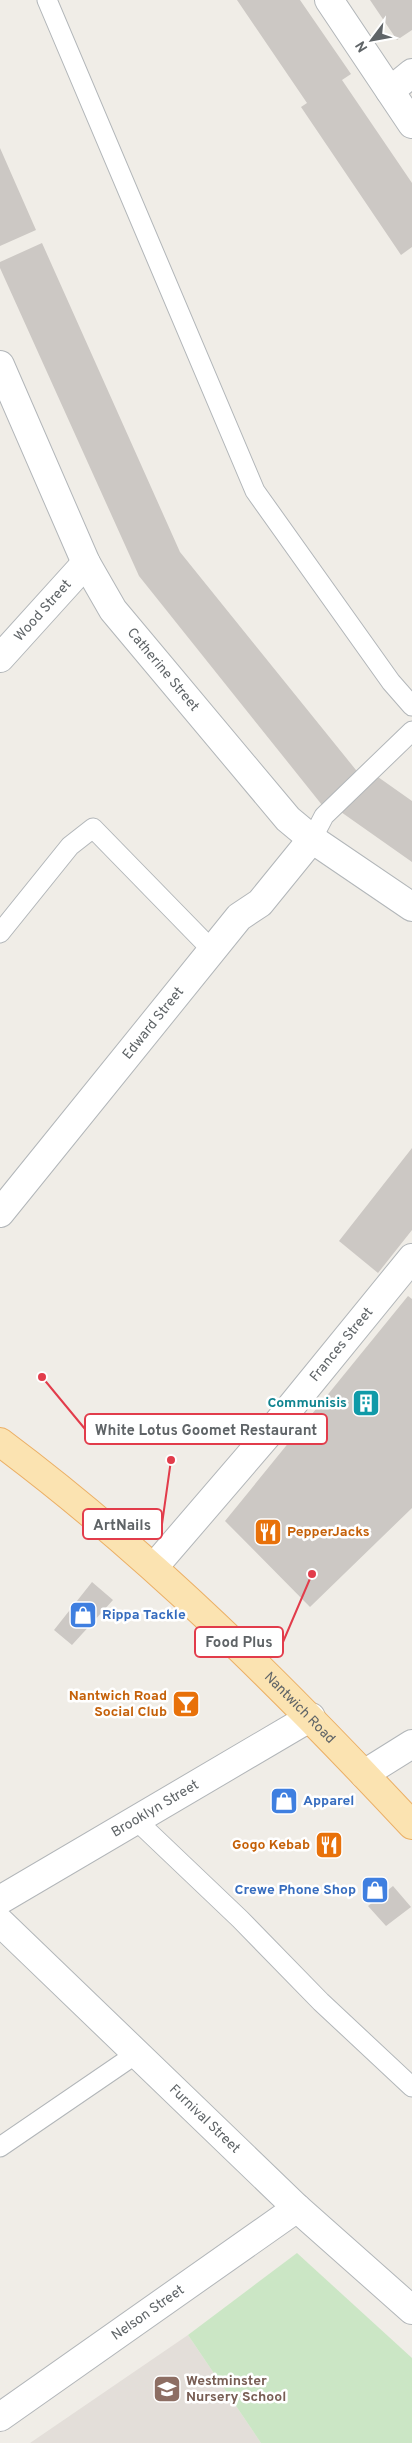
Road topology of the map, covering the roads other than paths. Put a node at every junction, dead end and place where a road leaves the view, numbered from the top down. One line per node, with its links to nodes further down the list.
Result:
1 (46, 0): 9 (lane)
2 (329, 0): 4 (street)
3 (412, 73): 4 (street)
4 (390, 91): 5 (street)
5 (412, 124)
6 (0, 365): 7 (street, Catherine Street)
7 (86, 563): 8 (street, Wood Street); 11 (street, Catherine Street)
8 (0, 658)
9 (412, 706)
10 (412, 731): 11 (lane)
11 (312, 839): 12 (street, Catherine Street); 14 (street, Edward Street)
12 (412, 907)
13 (0, 932): 14 (lane)
14 (212, 950): 15 (street, Edward Street)
15 (0, 1213)
16 (409, 1267): 18 (street, Frances Street)
17 (0, 1442): 18 (main road, Nantwich Road)
18 (154, 1568): 19 (main road, Nantwich Road)
19 (310, 1718): 21 (main road, Nantwich Road); 22 (street, Brooklyn Street)
20 (412, 1744): 21 (street)
21 (364, 1774): 23 (main road, Nantwich Road)
22 (136, 1820): 24 (street, Brooklyn Street); 27 (lane)
23 (412, 1825)
24 (0, 1900)
25 (0, 1922): 26 (street, Furnival Street)
26 (136, 2054): 28 (lane); 29 (street, Furnival Street)
27 (412, 2087)
28 (0, 2147)
29 (297, 2208): 30 (street, Furnival Street); 31 (street, Nelson Street)
30 (412, 2310)
31 (0, 2417)

